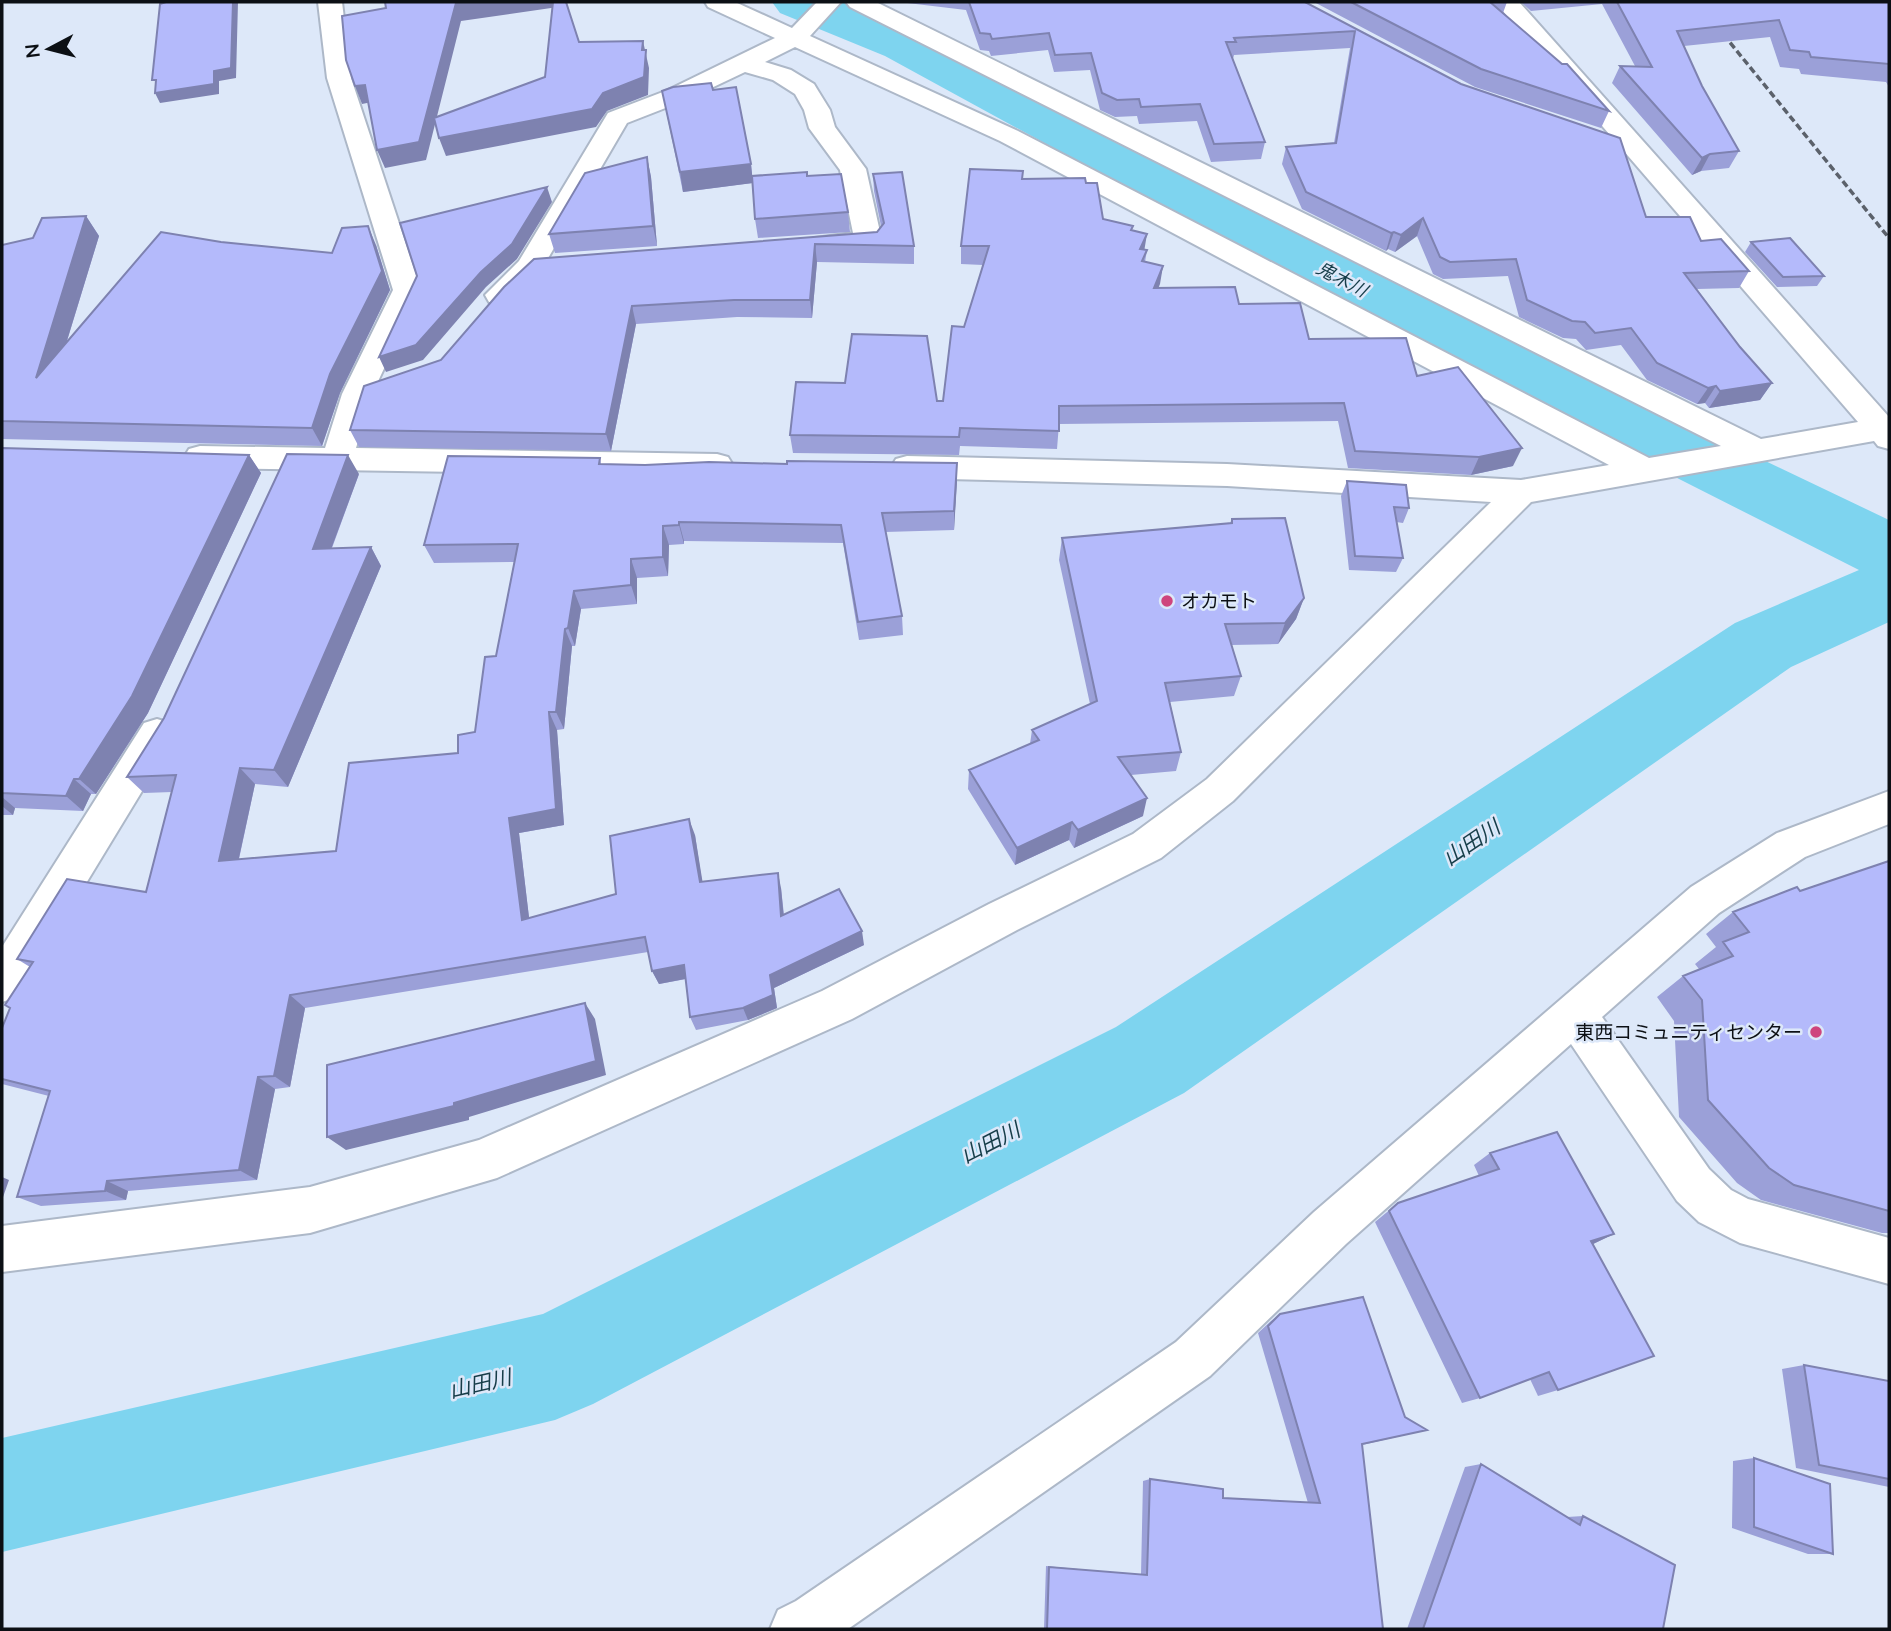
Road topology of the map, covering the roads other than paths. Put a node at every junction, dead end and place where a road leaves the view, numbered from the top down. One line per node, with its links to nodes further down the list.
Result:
1 (330, 2): 13 (street)
2 (716, 2): 6 (street)
3 (830, 2): 6 (street)
4 (858, 2): 15 (street)
5 (1507, 2): 9 (street)
6 (796, 37): 7 (street); 21 (street)
7 (743, 64): 10 (street); 11 (street)
8 (1590, 136): 9 (street)
9 (1639, 153): 14 (street)
10 (800, 246)
11 (480, 317)
12 (397, 381): 13 (street)
13 (358, 394): 17 (street)
14 (1887, 432): 15 (street)
15 (1758, 451): 21 (street)
16 (164, 456): 18 (street)
17 (337, 459): 18 (street); 19 (street)
18 (286, 460): 23 (street)
19 (747, 465)
20 (873, 467): 22 (street)
21 (1645, 470): 22 (street)
22 (1521, 492): 28 (street)
23 (269, 497)
24 (170, 710): 26 (street)
25 (1889, 807): 27 (street)
26 (2, 983)
27 (1575, 1014): 29 (street); 30 (street)
28 (2, 1249)
29 (1889, 1261)
30 (797, 1629)

